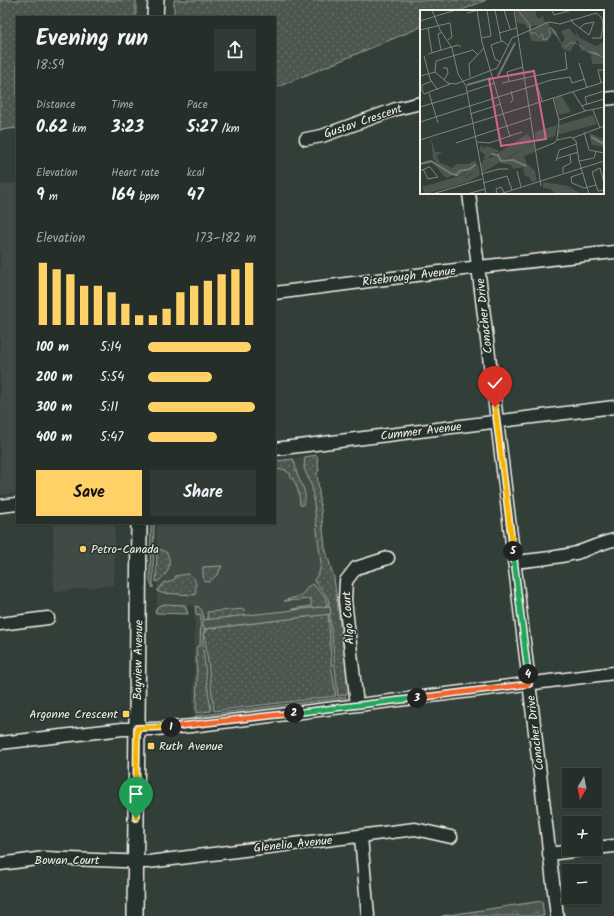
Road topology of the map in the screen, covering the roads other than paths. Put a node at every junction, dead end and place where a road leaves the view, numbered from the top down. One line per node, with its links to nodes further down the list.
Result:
1 (156, 0): 2 (main road)
2 (155, 16)
3 (614, 98): 4 (street)
4 (604, 99)
5 (420, 103): 6 (street, Gustav Crescent)
6 (306, 139)
7 (469, 194): 9 (street, Conacher Drive)
8 (614, 252): 9 (street, Risebrough Avenue)
9 (479, 267): 10 (street, Risebrough Avenue); 12 (street, Conacher Drive)
10 (276, 293)
11 (614, 407): 12 (street, Cummer Avenue)
12 (496, 421): 13 (street, Cummer Avenue); 19 (street, Conacher Drive)
13 (276, 448)
14 (16, 504): 15 (street)
15 (0, 506)
16 (139, 524): 25 (main road, Bayview Avenue)
17 (614, 540): 19 (street)
18 (388, 558): 24 (street, Algo Court)
19 (514, 562): 23 (street, Conacher Drive)
20 (48, 618): 21 (street)
21 (0, 624)
22 (614, 673): 23 (street)
23 (529, 684): 24 (street); 32 (street, Conacher Drive)
24 (356, 705): 25 (street)
25 (137, 728): 26 (street); 33 (main road, Bayview Avenue)
26 (0, 743)
27 (451, 836): 28 (street, Glenelia Avenue)
28 (361, 837): 33 (street, Glenelia Avenue); 36 (street)
29 (614, 846): 30 (street)
30 (602, 847)
31 (562, 852): 32 (street)
32 (549, 854): 37 (street, Conacher Drive)
33 (135, 861): 34 (street, Bowan Court); 35 (main road, Bayview Avenue)
34 (0, 864)
35 (135, 916)
36 (368, 916)
37 (556, 916)

